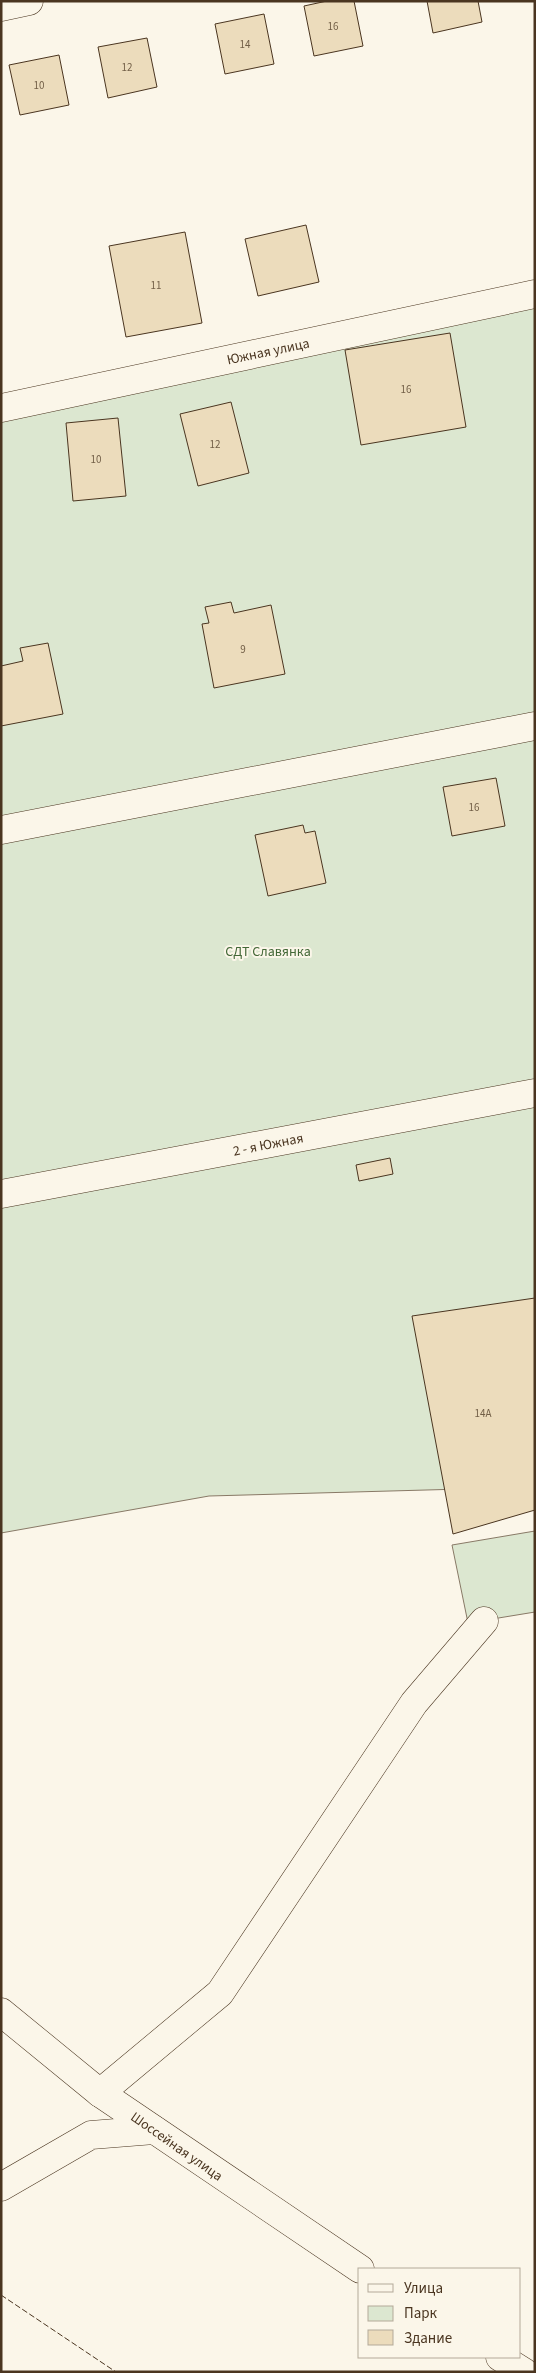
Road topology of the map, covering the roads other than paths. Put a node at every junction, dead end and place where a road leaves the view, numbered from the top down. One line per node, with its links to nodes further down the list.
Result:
1 (29, 1): 2 (street)
2 (1, 7)
3 (535, 294): 4 (street, Южная улица)
4 (1, 408)
5 (535, 726): 6 (street)
6 (1, 830)
7 (535, 1093): 8 (street, 2 - я Южная)
8 (1, 1194)
9 (484, 1621): 11 (street)
10 (1, 2012): 11 (street, Шоссейная улица)
11 (100, 2093): 12 (street, Шоссейная улица)
12 (154, 2130): 13 (street); 14 (street, Шоссейная улица)
13 (1, 2187)
14 (359, 2268)
15 (502, 2358): 16 (street)
16 (524, 2372)

